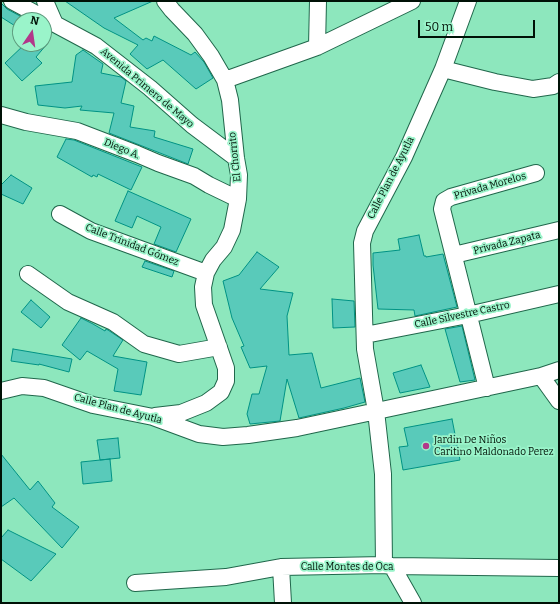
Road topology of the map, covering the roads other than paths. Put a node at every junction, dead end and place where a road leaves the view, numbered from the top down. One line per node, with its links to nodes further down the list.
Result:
1 (12, 1): 7 (street, Avenida Primero de Mayo)
2 (45, 1): 7 (street)
3 (166, 1): 10 (street, El Chorrito)
4 (318, 1): 8 (street)
5 (412, 1): 8 (street)
6 (468, 1): 9 (street, Calle Plan de Ayutla)
7 (55, 24): 13 (street, Avenida Primero de Mayo)
8 (317, 47): 10 (street)
9 (443, 69): 11 (street); 23 (street, Calle Plan de Ayutla)
10 (225, 80): 13 (street, El Chorrito)
11 (559, 82)
12 (1, 115): 15 (street, Diego A.)
13 (236, 158): 15 (street, El Chorrito)
14 (536, 173): 18 (street, Privada Morelos)
15 (238, 199): 19 (street, El Chorrito)
16 (60, 214): 19 (street, Calle Trinidad Gómez)
17 (559, 230): 18 (street, Privada Zapata)
18 (454, 255): 22 (street)
19 (206, 273): 24 (street, El Chorrito)
20 (28, 274): 24 (street)
21 (559, 294): 22 (street, Calle Silvestre Castro)
22 (468, 315): 23 (street, Calle Silvestre Castro); 27 (street)
23 (365, 335): 30 (street, Calle Plan de Ayutla)
24 (219, 348): 31 (street, El Chorrito)
25 (559, 370): 26 (street, Calle Plan de Ayutla)
26 (541, 376): 27 (street, Calle Plan de Ayutla); 29 (street)
27 (487, 388): 30 (street, Calle Plan de Ayutla)
28 (1, 391): 31 (street, Calle Plan de Ayutla)
29 (559, 401)
30 (376, 411): 31 (street, Calle Plan de Ayutla); 32 (street, Calle Plan de Ayutla)
31 (153, 416)
32 (388, 566): 33 (street, Calle Montes de Oca); 34 (street, Calle Montes de Oca); 37 (street, Calle Plan de Ayutla)
33 (281, 567): 35 (street, Calle Montes de Oca); 36 (street)
34 (559, 568)
35 (135, 583)
36 (283, 603)
37 (413, 603)

